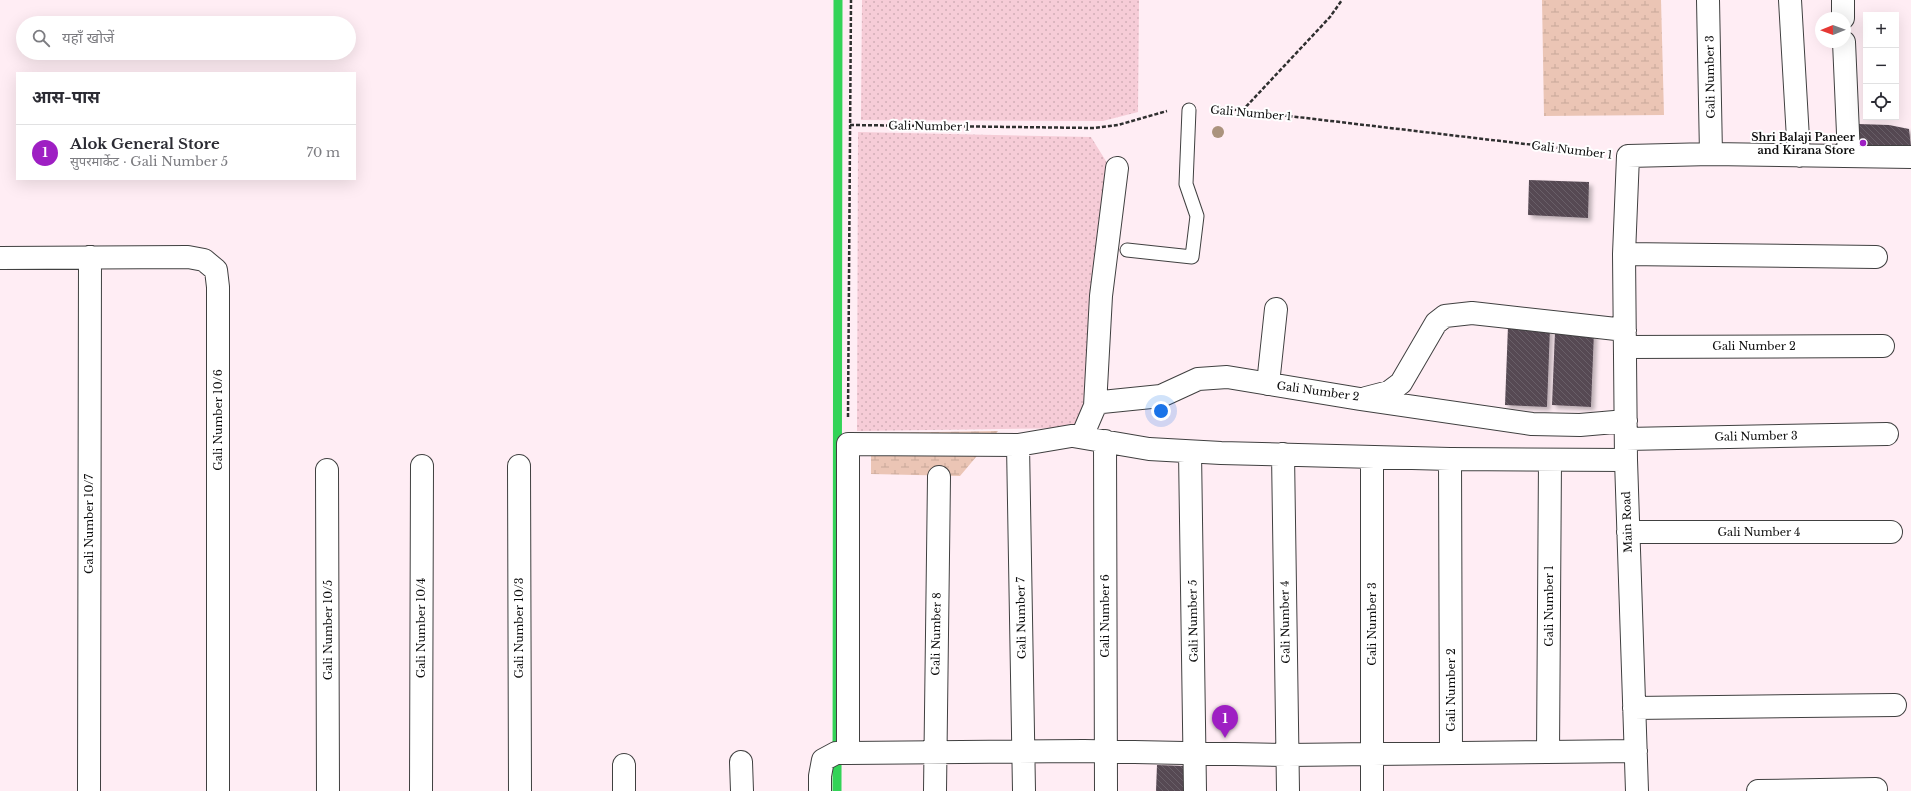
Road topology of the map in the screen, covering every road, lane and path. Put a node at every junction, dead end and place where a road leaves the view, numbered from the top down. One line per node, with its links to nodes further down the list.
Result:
1 (851, 0): 10 (path)
2 (1342, 0): 9 (path)
3 (1708, 0): 11 (street, Gali Number 3)
4 (1790, 0): 13 (street)
5 (1843, 0): 6 (street)
6 (1843, 12)
7 (1844, 48): 14 (street)
8 (1189, 110): 9 (path, Gali Number 1); 10 (path, Gali Number 1); 17 (lane)
9 (1242, 111): 12 (path, Gali Number 1)
10 (850, 125): 32 (path)
11 (1711, 154): 12 (street); 13 (street)
12 (1628, 156): 18 (street, Main Road)
13 (1799, 156): 14 (street)
14 (1849, 156): 15 (street)
15 (1911, 157)
16 (1117, 168): 27 (street)
17 (1127, 250)
18 (1624, 254): 20 (street); 23 (street, Main Road)
19 (90, 257): 21 (street, Gali Number 10/6); 60 (street, Gali Number 10/7); 61 (street, Gali Number 10/6)
20 (1876, 257)
21 (0, 258)
22 (1276, 309): 25 (street)
23 (1625, 338): 24 (street, Gali Number 2); 26 (street, Gali Number 2); 30 (street, Main Road)
24 (1883, 346)
25 (1268, 384): 26 (street, Gali Number 2); 27 (street, Gali Number 2)
26 (1360, 399): 30 (street)
27 (1095, 406): 29 (street)
28 (1887, 434): 30 (street, Gali Number 3)
29 (1073, 436): 31 (street); 33 (street)
30 (1626, 440): 38 (street); 43 (street, Main Road)
31 (1105, 441): 34 (street); 50 (street, Gali Number 6)
32 (848, 444): 33 (street); 52 (street)
33 (1018, 445): 49 (street, Gali Number 7)
34 (1190, 452): 35 (street); 55 (street, Gali Number 5)
35 (1283, 454): 36 (street); 56 (street, Gali Number 4)
36 (1372, 457): 37 (street); 54 (street, Gali Number 3)
37 (1450, 459): 38 (street); 53 (street, Gali Number 2)
38 (1550, 460): 51 (street, Gali Number 1)
39 (422, 466): 63 (street, Gali Number 10/4)
40 (519, 466): 64 (street, Gali Number 10/3)
41 (327, 470): 62 (street, Gali Number 10/5)
42 (939, 477): 48 (street, Gali Number 8)
43 (1628, 532): 44 (street, Gali Number 4); 46 (street, Main Road)
44 (1890, 532)
45 (1894, 704): 46 (street)
46 (1634, 708): 47 (street, Main Road)
47 (1636, 751): 51 (street); 74 (street, Main Road)
48 (934, 752): 49 (street); 52 (street); 68 (street, Gali Number 8)
49 (1024, 752): 50 (street); 69 (street, Gali Number 7)
50 (1106, 752): 55 (street); 70 (street, Gali Number 6)
51 (1548, 752): 53 (street)
52 (848, 753): 67 (street)
53 (1451, 753): 54 (street)
54 (1372, 754): 56 (street); 73 (street, Gali Number 3)
55 (1196, 755): 56 (street); 71 (street, Gali Number 5)
56 (1288, 755): 72 (street, Gali Number 4)
57 (741, 762): 66 (street)
58 (624, 765): 65 (street)
59 (1876, 788): 75 (street)
60 (89, 791)
61 (218, 791)
62 (328, 791)
63 (420, 791)
64 (520, 791)
65 (624, 791)
66 (742, 791)
67 (820, 791)
68 (935, 791)
69 (1024, 791)
70 (1106, 791)
71 (1195, 791)
72 (1288, 791)
73 (1372, 791)
74 (1637, 791)
75 (1758, 791)

